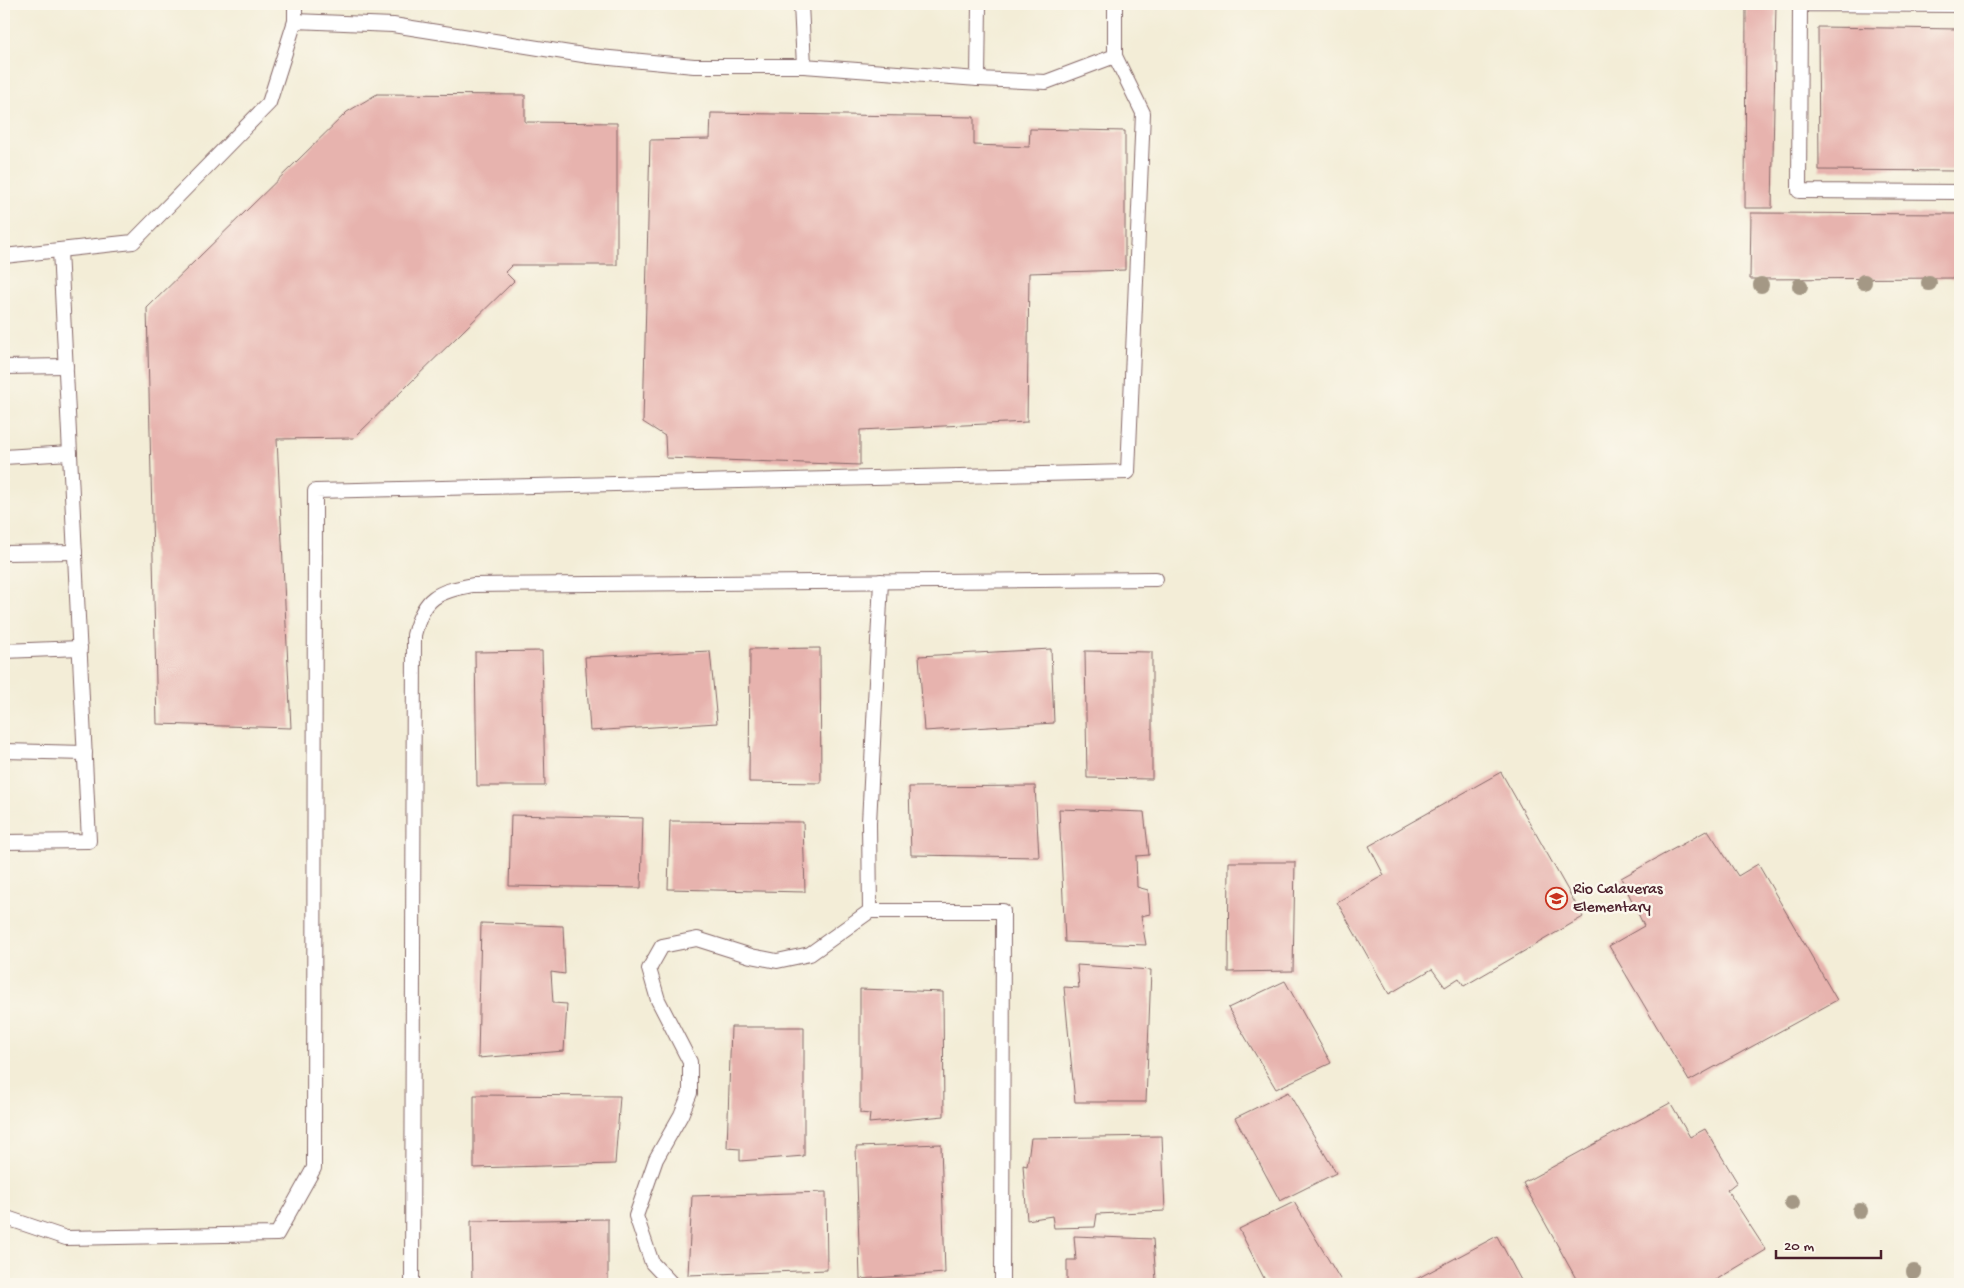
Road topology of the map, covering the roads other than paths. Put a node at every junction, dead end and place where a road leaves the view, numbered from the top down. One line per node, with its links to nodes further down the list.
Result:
1 (296, 4): 8 (lane)
2 (801, 4): 10 (lane)
3 (979, 4): 11 (lane)
4 (1115, 4): 9 (lane)
5 (1838, 4): 6 (lane); 12 (lane)
6 (1926, 4): 7 (lane)
7 (1960, 6)
8 (295, 21): 10 (lane); 13 (lane)
9 (1115, 56): 11 (lane); 29 (lane)
10 (804, 66): 11 (lane)
11 (978, 79)
12 (1960, 192)
13 (60, 250): 14 (lane); 15 (lane)
14 (4, 255)
15 (66, 366): 16 (lane); 17 (lane)
16 (4, 367)
17 (70, 453): 18 (lane); 19 (lane)
18 (4, 457)
19 (75, 552): 20 (lane); 23 (lane)
20 (4, 553)
21 (1156, 580): 22 (lane)
22 (882, 581): 28 (lane); 30 (lane)
23 (80, 648): 24 (lane); 26 (lane)
24 (4, 651)
25 (4, 751): 26 (lane)
26 (85, 753): 27 (lane)
27 (4, 842)
28 (870, 911): 31 (lane); 32 (lane)
29 (4, 1217)
30 (412, 1284)
31 (672, 1284)
32 (1002, 1284)

